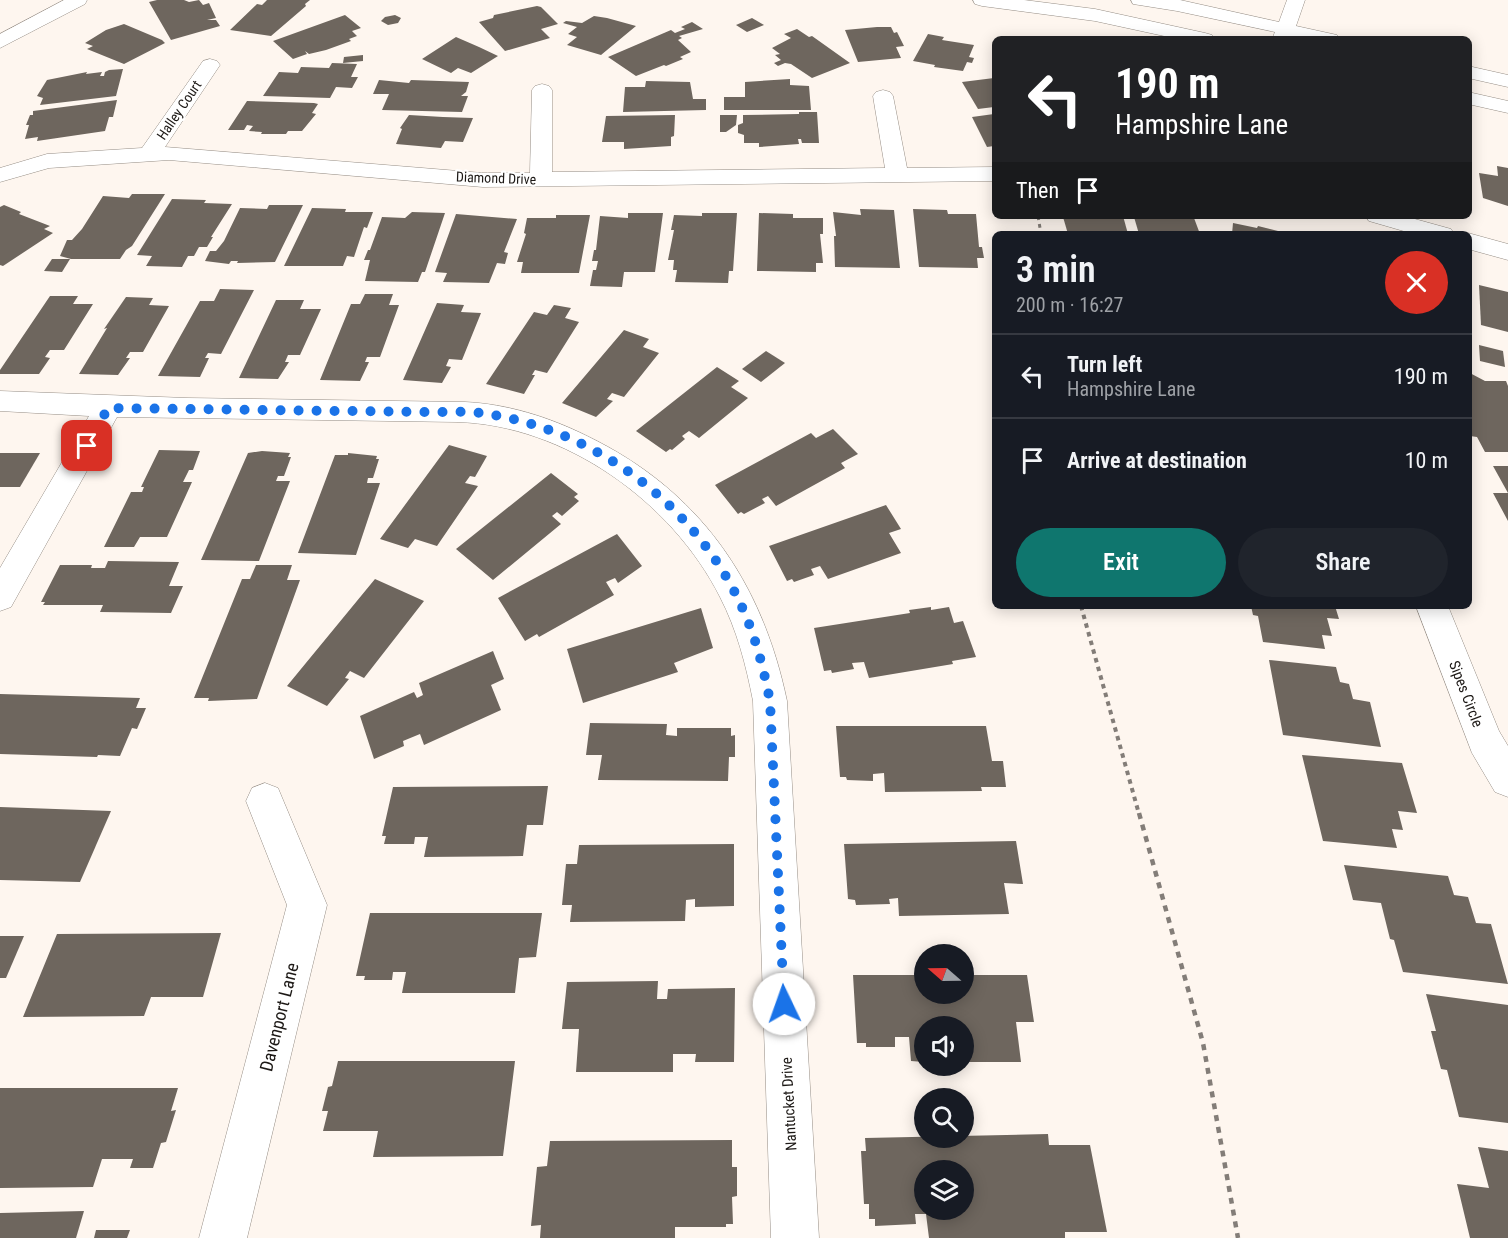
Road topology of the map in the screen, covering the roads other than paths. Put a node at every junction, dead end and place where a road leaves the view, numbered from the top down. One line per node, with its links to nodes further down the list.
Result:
1 (78, 0): 8 (street)
2 (982, 0): 6 (street)
3 (1140, 0): 5 (street)
4 (1296, 0): 5 (street)
5 (1284, 34): 7 (street)
6 (1191, 36)
7 (1302, 36)
8 (0, 42)
9 (210, 65): 16 (street, Halley Court)
10 (1472, 73): 11 (street)
11 (1508, 81)
12 (542, 90): 20 (street)
13 (882, 96): 17 (street)
14 (1472, 99): 15 (street)
15 (1508, 107)
16 (148, 155): 19 (street, Diamond Drive); 20 (street, Diamond Drive)
17 (897, 174): 18 (street, Diamond Drive); 20 (street, Diamond Drive)
18 (992, 174)
19 (0, 176)
20 (541, 180)
21 (1388, 219): 22 (street)
22 (1431, 231)
23 (1472, 242): 24 (street)
24 (1508, 252)
25 (0, 401): 26 (street, Nantucket Drive)
26 (108, 408): 27 (street); 32 (street, Nantucket Drive)
27 (0, 597)
28 (1433, 609): 29 (street, Sipes Circle)
29 (1508, 779)
30 (266, 801): 31 (street, Davenport Lane)
31 (223, 1238)
32 (795, 1238)

